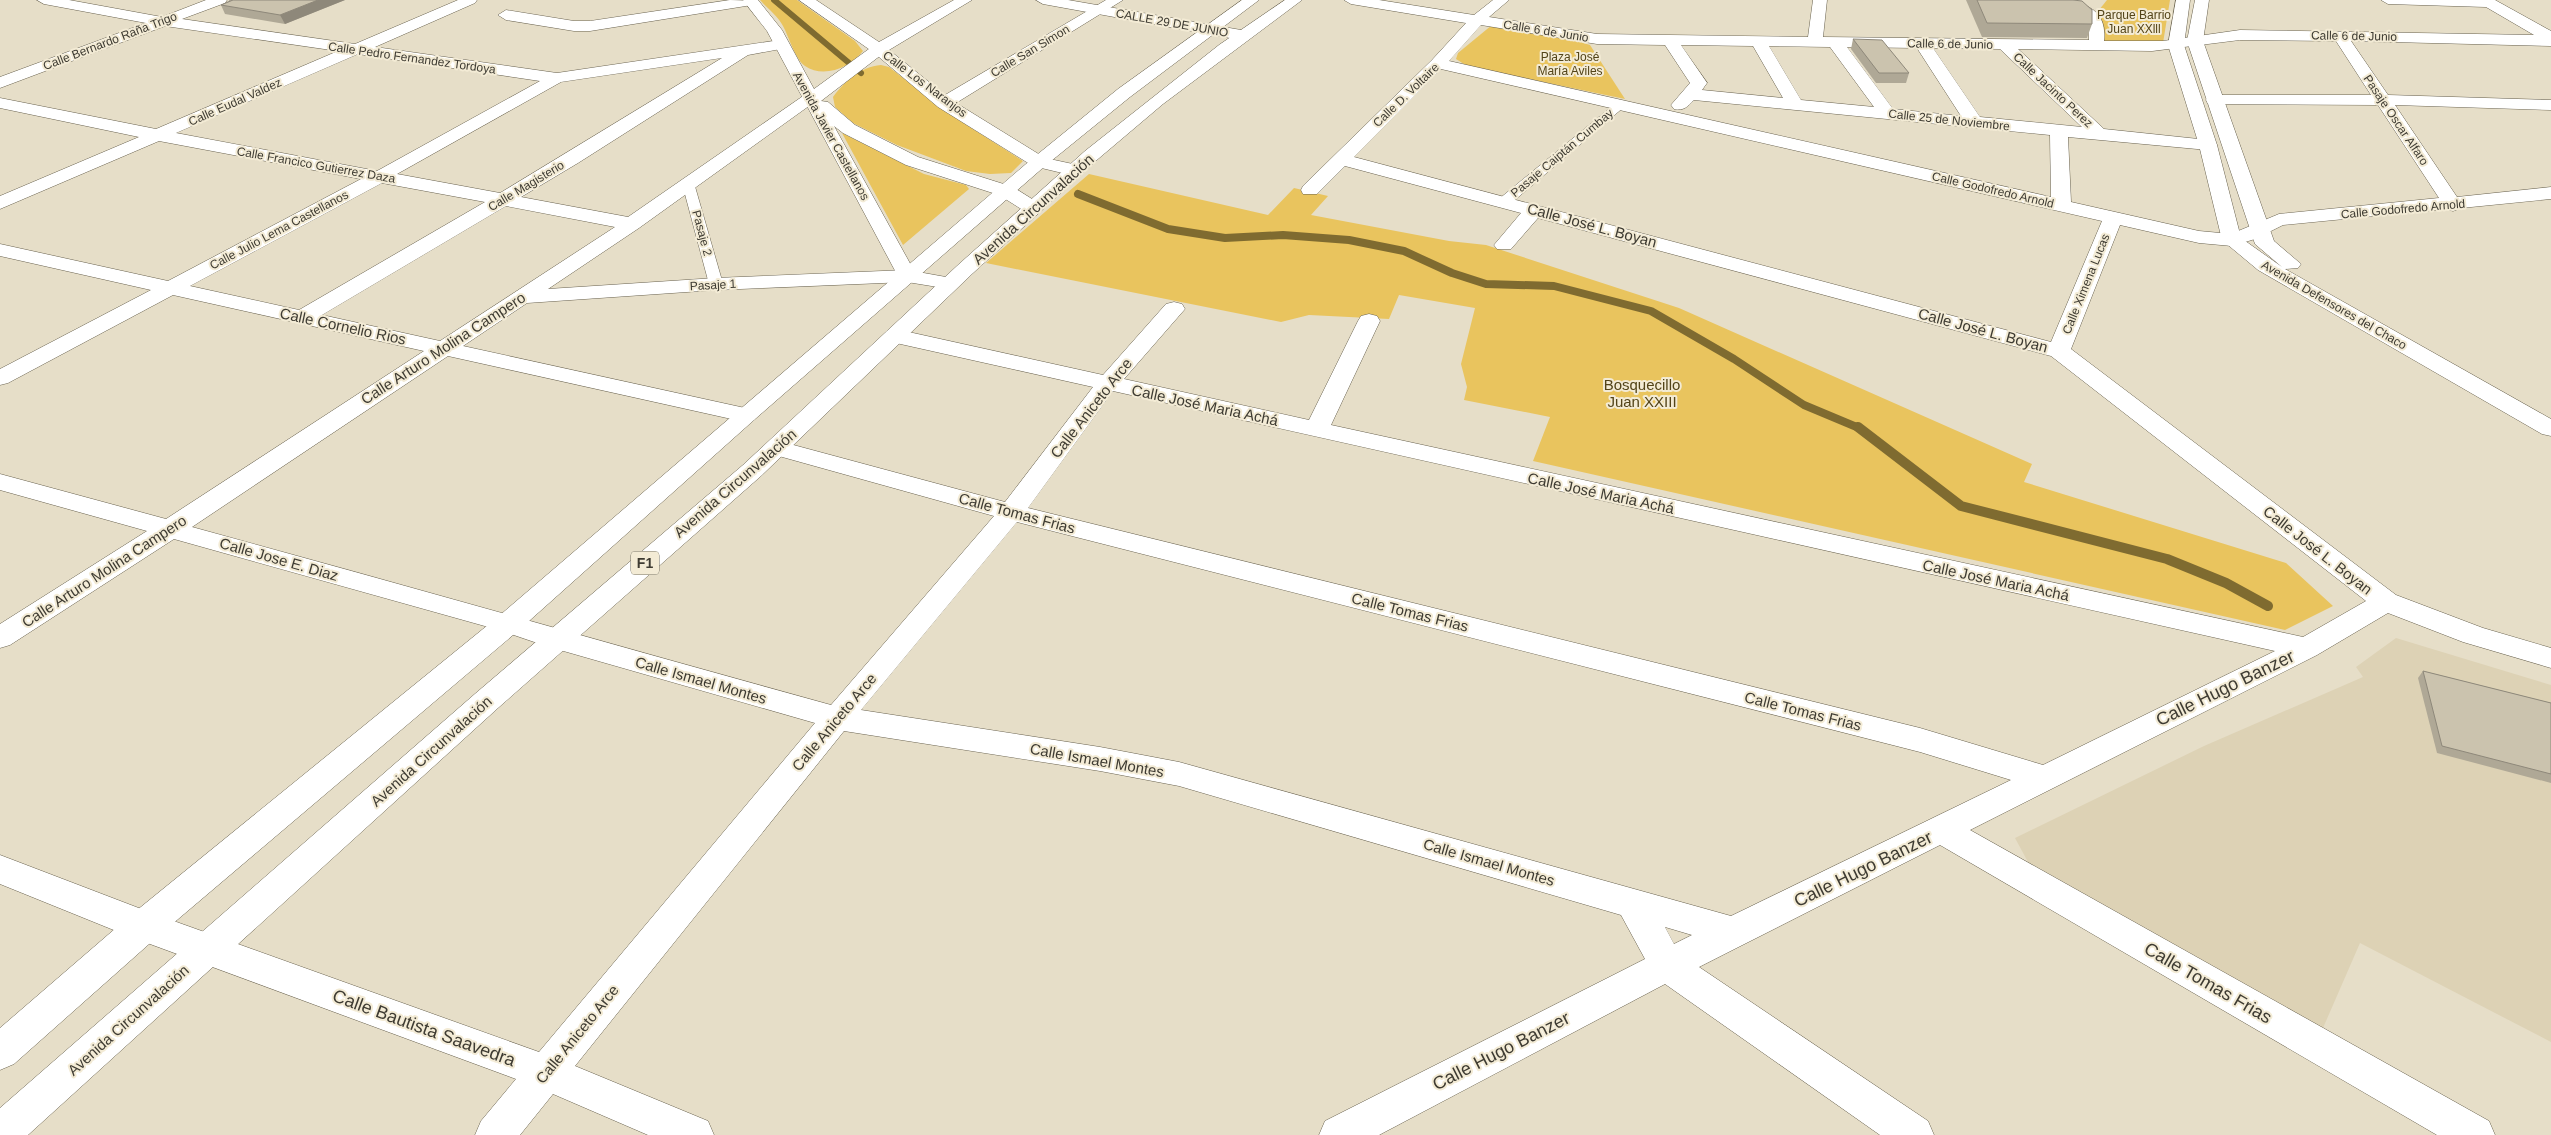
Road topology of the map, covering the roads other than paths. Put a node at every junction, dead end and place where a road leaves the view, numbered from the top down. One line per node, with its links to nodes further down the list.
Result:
1 (44, 0): 24 (main road, Calle Pedro Fernandez Tordoya)
2 (220, 0): 24 (main road, Calle Bernardo Raña Trigo)
3 (470, 0): 40 (main road, Calle Eudal Valdez)
4 (751, 0): 20 (main road); 36 (main road, Avenida Javier Castellanos)
5 (806, 0): 39 (main road, Calle Los Naranjos)
6 (965, 0): 39 (main road, Calle Arturo Molina Campero)
7 (1043, 0): 19 (main road, CALLE 29 DE JUNIO)
8 (1116, 0): 19 (main road, Calle San Simon)
9 (1252, 0): 25 (main road, Avenida Circunvalación)
10 (1295, 0): 26 (main road, Avenida Circunvalación / F1)
11 (1351, 0): 21 (main road, Calle 6 de Junio)
12 (1502, 0): 21 (main road, Calle D. Voltaire)
13 (1820, 0): 31 (main road)
14 (2046, 0): 37 (main road)
15 (2183, 0): 34 (main road, Avenida Defensores del Chaco)
16 (2202, 0): 34 (main road, Avenida Defensores del Chaco)
17 (2388, 0): 18 (main road)
18 (2486, 2): 22 (main road)
19 (1098, 11): 25 (main road, CALLE 29 DE JUNIO); 50 (main road, Calle San Simon)
20 (506, 15)
21 (1478, 20): 28 (main road, Calle 6 de Junio); 41 (main road, Calle D. Voltaire)
22 (2518, 20): 23 (main road); 29 (main road)
23 (2551, 20)
24 (162, 21): 40 (main road, Calle Pedro Fernandez Tordoya); 45 (main road, Calle Bernardo Raña Trigo)
25 (1212, 30): 26 (main road, CALLE 29 DE JUNIO); 63 (main road, Avenida Circunvalación)
26 (1241, 35): 64 (main road, Avenida Circunvalación / F1)
27 (2340, 36): 29 (main road, Calle 6 de Junio); 34 (main road, Calle 6 de Junio); 49 (main road, Pasaje Oscar Alfaro)
28 (1670, 40): 30 (main road, Calle 6 de Junio); 46 (main road)
29 (2551, 40)
30 (1758, 41): 31 (main road, Calle 6 de Junio); 53 (main road)
31 (1816, 42): 32 (main road, Calle 6 de Junio)
32 (1835, 42): 33 (main road, Calle 6 de Junio); 55 (main road)
33 (1922, 43): 35 (main road, Calle 6 de Junio); 57 (main road)
34 (2185, 43): 37 (main road, Calle 6 de Junio); 48 (main road, Avenida Defensores del Chaco); 61 (main road, Avenida Defensores del Chaco)
35 (2005, 44): 37 (main road, Calle 6 de Junio); 59 (main road, Calle Jacinto Perez)
36 (780, 45): 38 (main road, Calle Pedro Fernandez Tordoya); 43 (main road, Avenida Javier Castellanos)
37 (2096, 46)
38 (747, 49): 44 (main road, Calle Pedro Fernandez Tordoya); 70 (main road, Calle Magisterio)
39 (879, 49): 42 (main road, Calle Arturo Molina Campero); 50 (main road, Calle Los Naranjos)
40 (355, 50): 44 (main road, Calle Pedro Fernandez Tordoya); 60 (main road, Calle Eudal Valdez)
41 (1438, 64): 52 (main road, Calle Godofredo Arnold); 62 (main road, Calle D. Voltaire)
42 (853, 68): 43 (main road); 47 (main road, Calle Arturo Molina Campero)
43 (795, 70): 47 (main road, Avenida Javier Castellanos)
44 (557, 78): 65 (main road, Calle Julio Lema Castellanos)
45 (0, 83)
46 (1689, 94): 53 (main road, Calle 25 de Noviembre); 56 (main road)
47 (812, 98): 66 (main road, Calle Arturo Molina Campero); 68 (main road); 83 (main road, Avenida Javier Castellanos)
48 (2214, 100): 49 (main road); 79 (main road, Avenida Defensores del Chaco)
49 (2382, 100): 54 (main road); 73 (main road, Pasaje Oscar Alfaro)
50 (944, 102): 63 (main road, Calle Los Naranjos)
51 (0, 103): 60 (main road, Calle Francico Gutierrez Daza)
52 (1620, 105): 56 (main road, Calle Godofredo Arnold); 71 (lane, Pasaje Caiptán Cumbay)
53 (1796, 105): 55 (main road, Calle 25 de Noviembre)
54 (2551, 105)
55 (1888, 114): 57 (main road, Calle 25 de Noviembre)
56 (1670, 117): 74 (main road, Calle Godofredo Arnold)
57 (1975, 123): 58 (main road, Calle 25 de Noviembre)
58 (2059, 131): 59 (main road, Calle 25 de Noviembre); 74 (main road, Calle Jacinto Perez)
59 (2100, 135): 61 (main road, Calle 25 de Noviembre)
60 (157, 137): 65 (main road, Calle Francico Gutierrez Daza); 72 (main road, Calle Eudal Valdez)
61 (2208, 145): 80 (main road, Avenida Defensores del Chaco)
62 (1340, 159): 67 (main road, Calle D. Voltaire); 71 (main road, Calle José L. Boyan)
63 (1038, 162): 64 (main road, Calle Los Naranjos); 68 (main road, Avenida Circunvalación)
64 (1075, 170): 75 (main road, Avenida Circunvalación / F1)
65 (381, 176): 70 (main road, Calle Francico Gutierrez Daza); 86 (main road, Calle Julio Lema Castellanos)
66 (688, 183): 78 (main road, Calle Arturo Molina Campero); 85 (lane, Pasaje 2)
67 (1310, 190)
68 (1006, 191): 75 (main road); 83 (main road, Avenida Circunvalación)
69 (2551, 194): 73 (main road, Calle Godofredo Arnold)
70 (504, 199): 78 (main road, Calle Francico Gutierrez Daza); 89 (main road, Calle Magisterio)
71 (1504, 202): 76 (main road, Calle José L. Boyan)
72 (0, 203)
73 (2453, 204): 79 (main road, Calle Godofredo Arnold)
74 (2061, 205): 77 (main road, Calle Godofredo Arnold)
75 (1033, 208): 84 (main road, Avenida Circunvalación / F1)
76 (1535, 210): 81 (main road); 93 (main road, Calle José L. Boyan)
77 (2112, 217): 80 (main road, Calle Godofredo Arnold); 93 (main road, Calle Ximena Lucas)
78 (632, 224): 87 (main road, Calle Arturo Molina Campero)
79 (2258, 228): 80 (main road, Calle Godofredo Arnold); 96 (main road, Avenida Defensores del Chaco)
80 (2232, 240): 98 (main road, Avenida Defensores del Chaco)
81 (1504, 245)
82 (0, 250): 86 (main road, Calle Cornelio Rios)
83 (907, 276): 84 (main road, Pasaje 1); 85 (main road, Pasaje 1); 97 (main road, Avenida Circunvalación)
84 (950, 283): 91 (main road, Avenida Circunvalación / F1)
85 (716, 284): 87 (main road, Pasaje 1)
86 (169, 288): 89 (main road, Calle Cornelio Rios); 94 (main road, Calle Julio Lema Castellanos)
87 (520, 297): 92 (main road, Calle Arturo Molina Campero)
88 (1174, 309): 95 (main road, Calle Aniceto Arce)
89 (302, 318): 92 (main road, Calle Cornelio Rios)
90 (1369, 321): 99 (main road)
91 (895, 336): 95 (main road, Calle José Maria Achá); 100 (main road, Avenida Circunvalación / F1)
92 (443, 347): 97 (main road, Calle Cornelio Rios); 103 (main road, Calle Arturo Molina Campero)
93 (2060, 351): 104 (main road, Calle José L. Boyan)
94 (0, 378)
95 (1107, 384): 99 (main road, Calle José Maria Achá); 102 (main road, Calle Aniceto Arce)
96 (2551, 411)
97 (745, 415): 105 (main road, Avenida Circunvalación)
98 (2551, 429)
99 (1316, 430): 108 (main road, Calle José Maria Achá)
100 (777, 448): 102 (main road, Calle Tomas Frias); 107 (main road, Avenida Circunvalación / F1)
101 (0, 482): 103 (main road, Calle Jose E. Diaz)
102 (1010, 512): 110 (main road, Calle Aniceto Arce); 111 (main road, Calle Tomas Frias)
103 (170, 529): 105 (main road, Calle Jose E. Diaz); 106 (main road, Calle Arturo Molina Campero)
104 (2386, 602): 108 (main road, Calle Hugo Banzer); 109 (main road, Calle José L. Boyan)
105 (509, 623): 107 (main road, Calle Jose E. Diaz); 115 (main road, Avenida Circunvalación)
106 (0, 638)
107 (556, 639): 110 (main road, Calle Ismael Montes); 117 (main road, Avenida Circunvalación / F1)
108 (2307, 648): 111 (main road, Calle Hugo Banzer)
109 (2551, 658)
110 (836, 718): 114 (main road, Calle Ismael Montes); 120 (main road, Calle Aniceto Arce)
111 (2043, 777): 112 (main road, Calle Hugo Banzer)
112 (1942, 830): 116 (main road, Calle Hugo Banzer); 126 (main road, Calle Tomas Frias)
113 (0, 869): 115 (main road, Calle Bautista Saavedra)
114 (1633, 903): 116 (main road, Calle Ismael Montes); 118 (main road)
115 (144, 926): 117 (main road, Calle Bautista Saavedra); 119 (main road, Avenida Circunvalación)
116 (1734, 932): 118 (main road, Calle Hugo Banzer)
117 (208, 949): 120 (main road, Calle Bautista Saavedra); 121 (main road, Avenida Circunvalación / F1)
118 (1667, 965): 124 (main road, Calle Hugo Banzer); 125 (main road)
119 (0, 1052)
120 (545, 1072): 122 (main road, Calle Aniceto Arce); 123 (main road, Calle Bautista Saavedra)
121 (0, 1134)
122 (495, 1135)
123 (694, 1135)
124 (1339, 1135)
125 (1914, 1135)
126 (2475, 1135)

